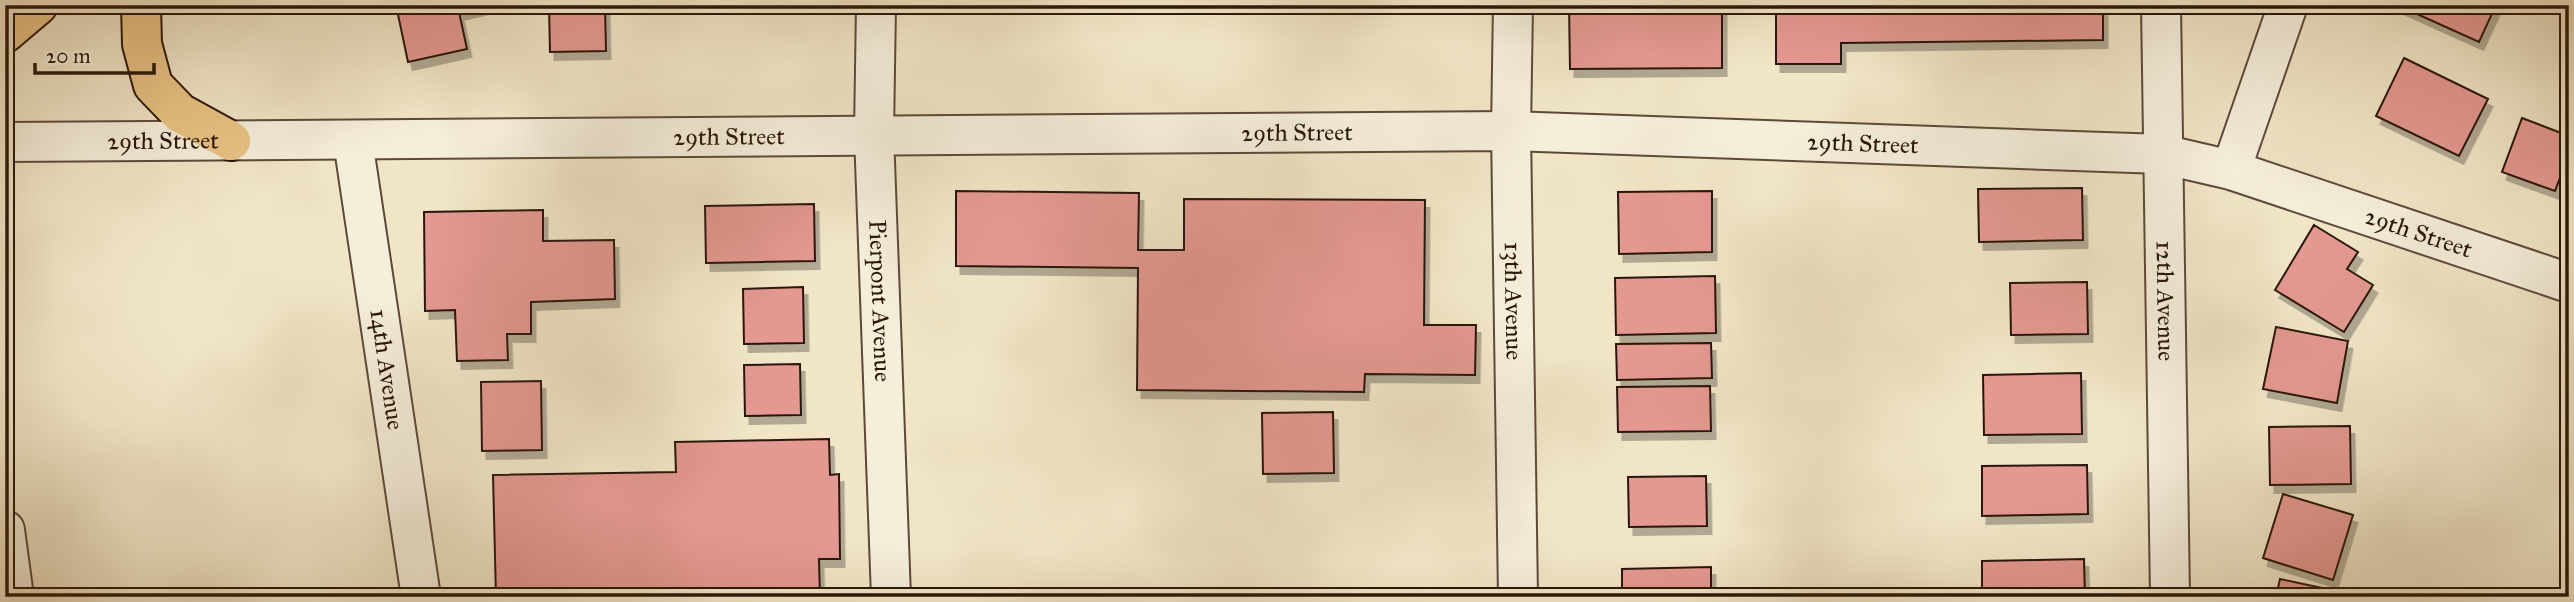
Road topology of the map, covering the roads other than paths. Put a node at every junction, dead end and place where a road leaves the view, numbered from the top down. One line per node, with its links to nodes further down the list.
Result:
1 (38, 5): 7 (main road)
2 (141, 5): 10 (main road)
3 (876, 5): 9 (street, Pierpont Avenue)
4 (1513, 5): 8 (street, 13th Avenue)
5 (2161, 5): 13 (street, 12th Avenue)
6 (2288, 5): 14 (street)
7 (5, 33)
8 (1511, 131): 9 (street, 29th Street); 13 (street, 29th Street); 20 (street, 13th Avenue)
9 (874, 134): 11 (street, 29th Street); 19 (street, Pierpont Avenue)
10 (231, 141): 11 (street, 29th Street); 12 (street, 29th Street)
11 (353, 141): 18 (street, 14th Avenue)
12 (5, 142)
13 (2162, 154): 14 (street, 29th Street); 21 (street, 12th Avenue)
14 (2231, 170): 15 (street, 29th Street)
15 (2569, 283)
16 (5, 530): 17 (street)
17 (11, 591)
18 (421, 597)
19 (891, 597)
20 (1518, 597)
21 (2170, 597)

